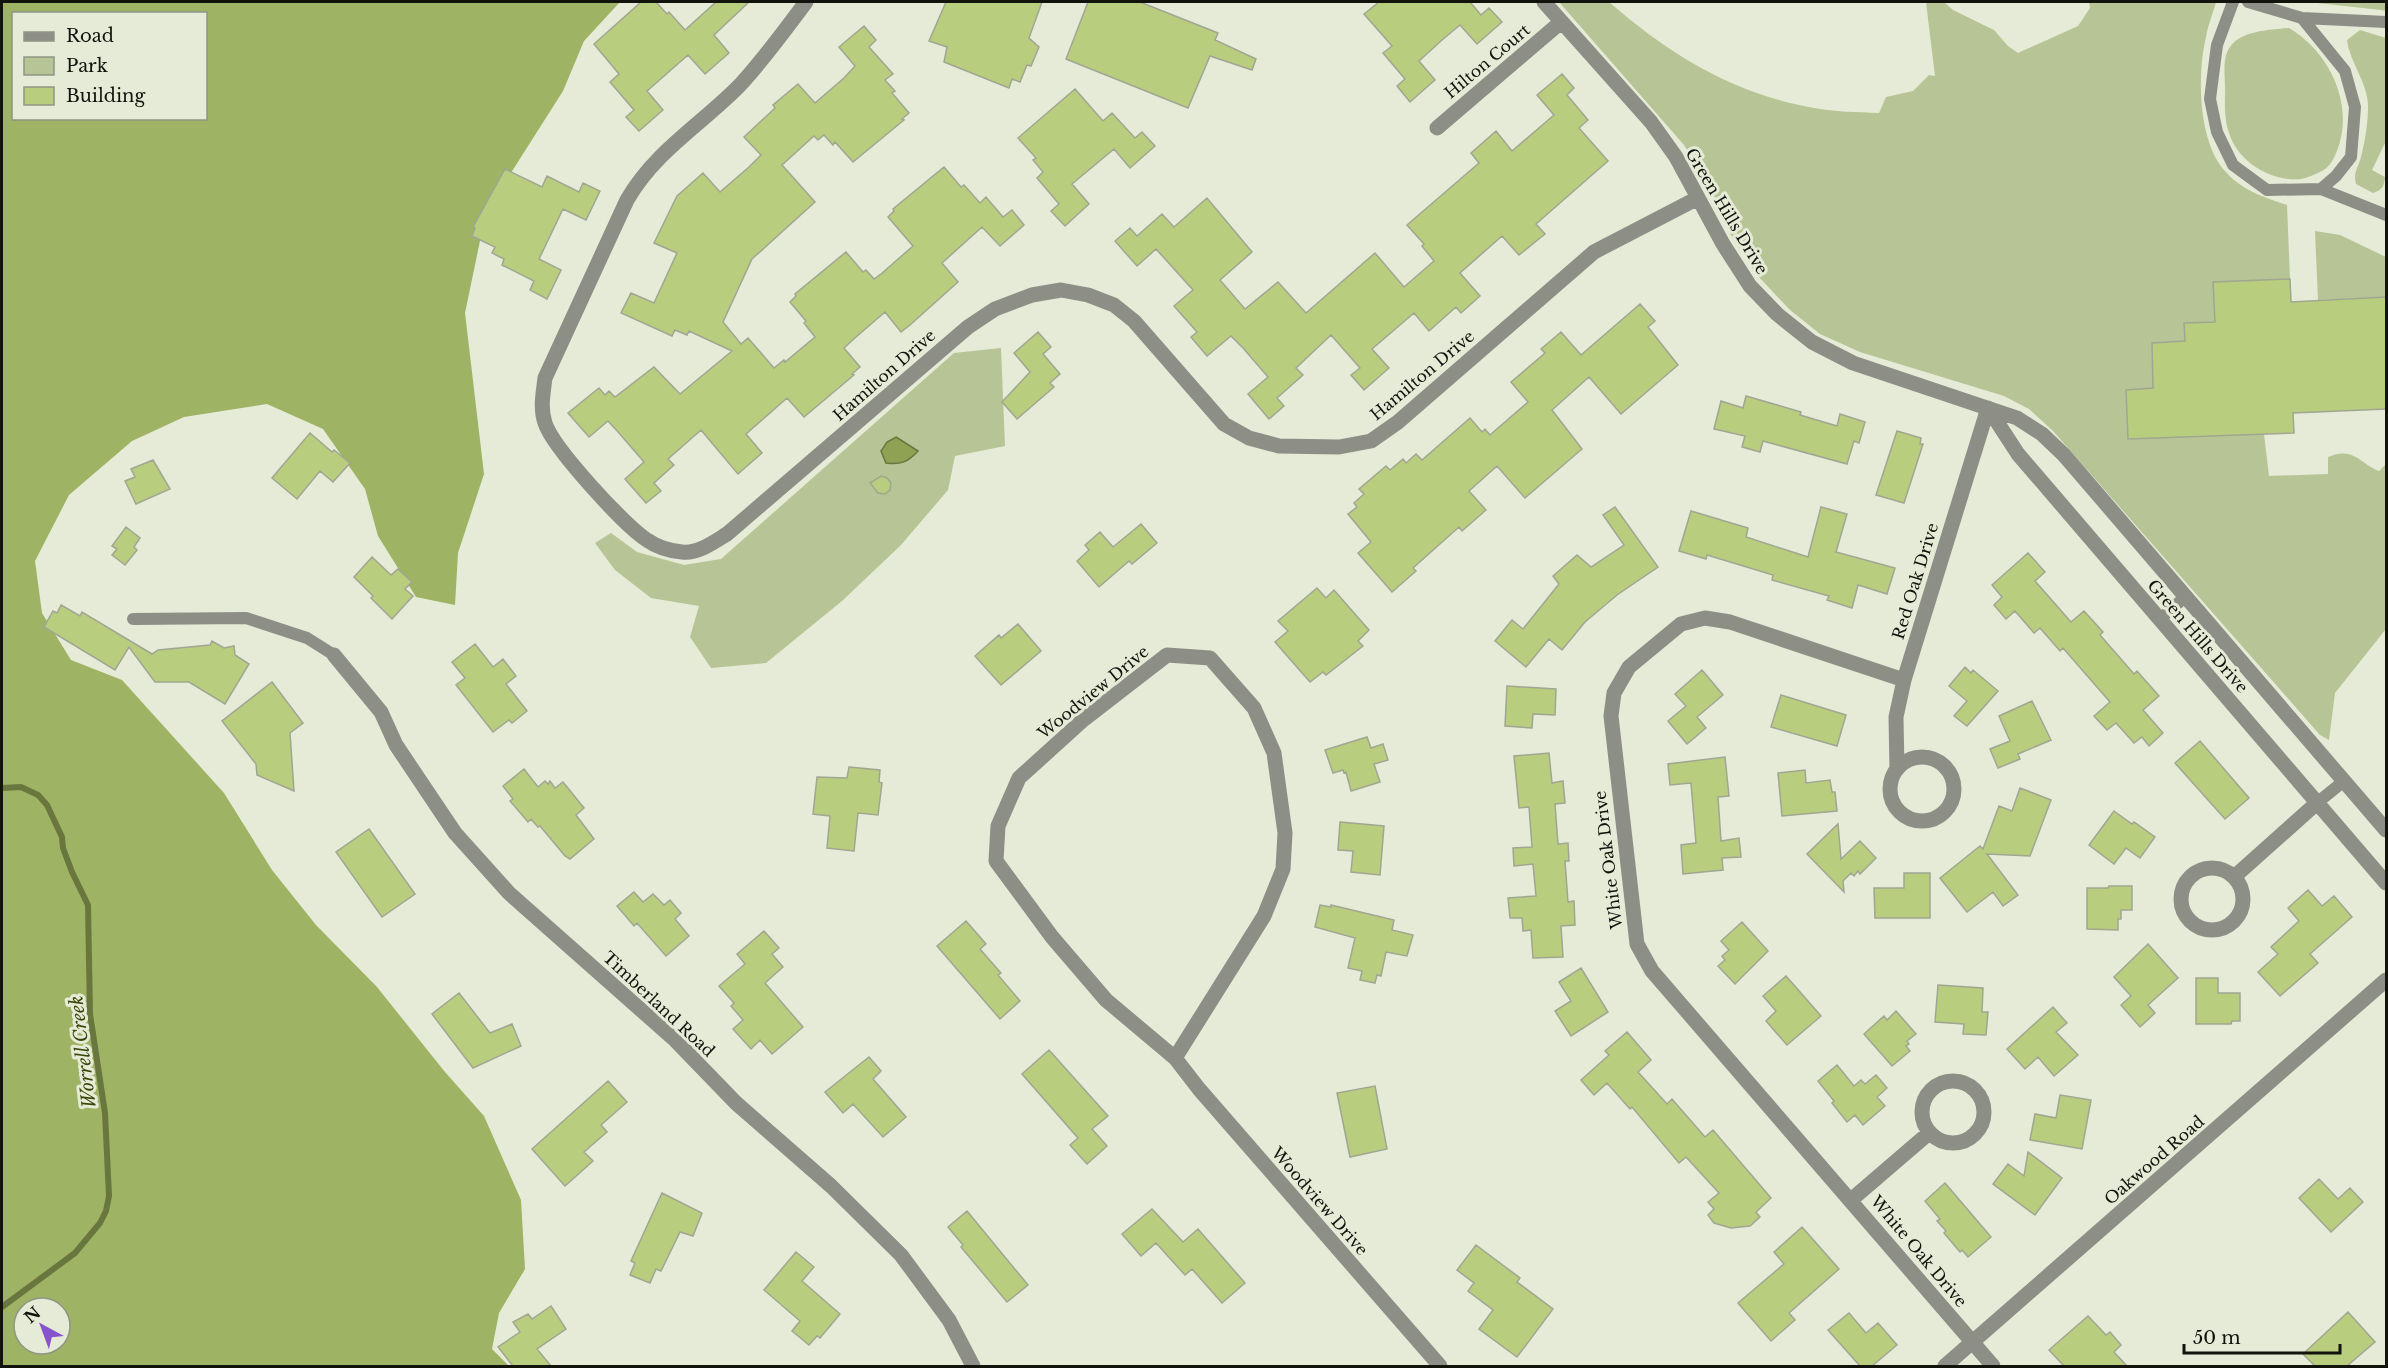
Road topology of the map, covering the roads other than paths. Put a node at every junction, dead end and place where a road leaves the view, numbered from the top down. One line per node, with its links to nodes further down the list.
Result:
1 (806, 2): 10 (street, Hamilton Drive)
2 (1544, 2): 6 (street, Green Hills Drive)
3 (2233, 2): 9 (lane)
4 (2248, 2): 5 (lane)
5 (2302, 18): 7 (lane); 9 (lane)
6 (1561, 22): 8 (street, Hilton Court); 10 (street, Green Hills Drive)
7 (2386, 22)
8 (1437, 128)
9 (2320, 189): 11 (lane)
10 (1698, 198): 12 (street, Green Hills Drive)
11 (2386, 215)
12 (1988, 408): 13 (street, Green Hills Drive); 15 (street, Green Hills Drive); 17 (street, Red Oak Drive)
13 (2185, 597): 15 (lane); 19 (street, Green Hills Drive)
14 (133, 619): 16 (lane)
15 (2160, 619): 20 (street, Green Hills Drive)
16 (334, 655): 29 (street, Timberland Road)
17 (1904, 680): 18 (street, Red Oak Drive); 27 (street, White Oak Drive)
18 (1897, 769): 18 (street, Red Oak Drive)
19 (2344, 781): 20 (lane); 21 (street, Green Hills Drive)
20 (2318, 802): 22 (street); 23 (street, Green Hills Drive)
21 (2386, 830)
22 (2234, 877): 22 (street)
23 (2386, 883)
24 (2386, 980): 28 (street, Oakwood Road)
25 (1175, 1058): 25 (street, Woodview Drive); 30 (street, Woodview Drive)
26 (1929, 1133): 26 (street); 27 (street)
27 (1851, 1200): 28 (street, White Oak Drive)
28 (1973, 1342): 31 (street, Oakwood Road); 32 (street, White Oak Drive)
29 (973, 1366)
30 (1440, 1366)
31 (1945, 1366)
32 (1993, 1366)

